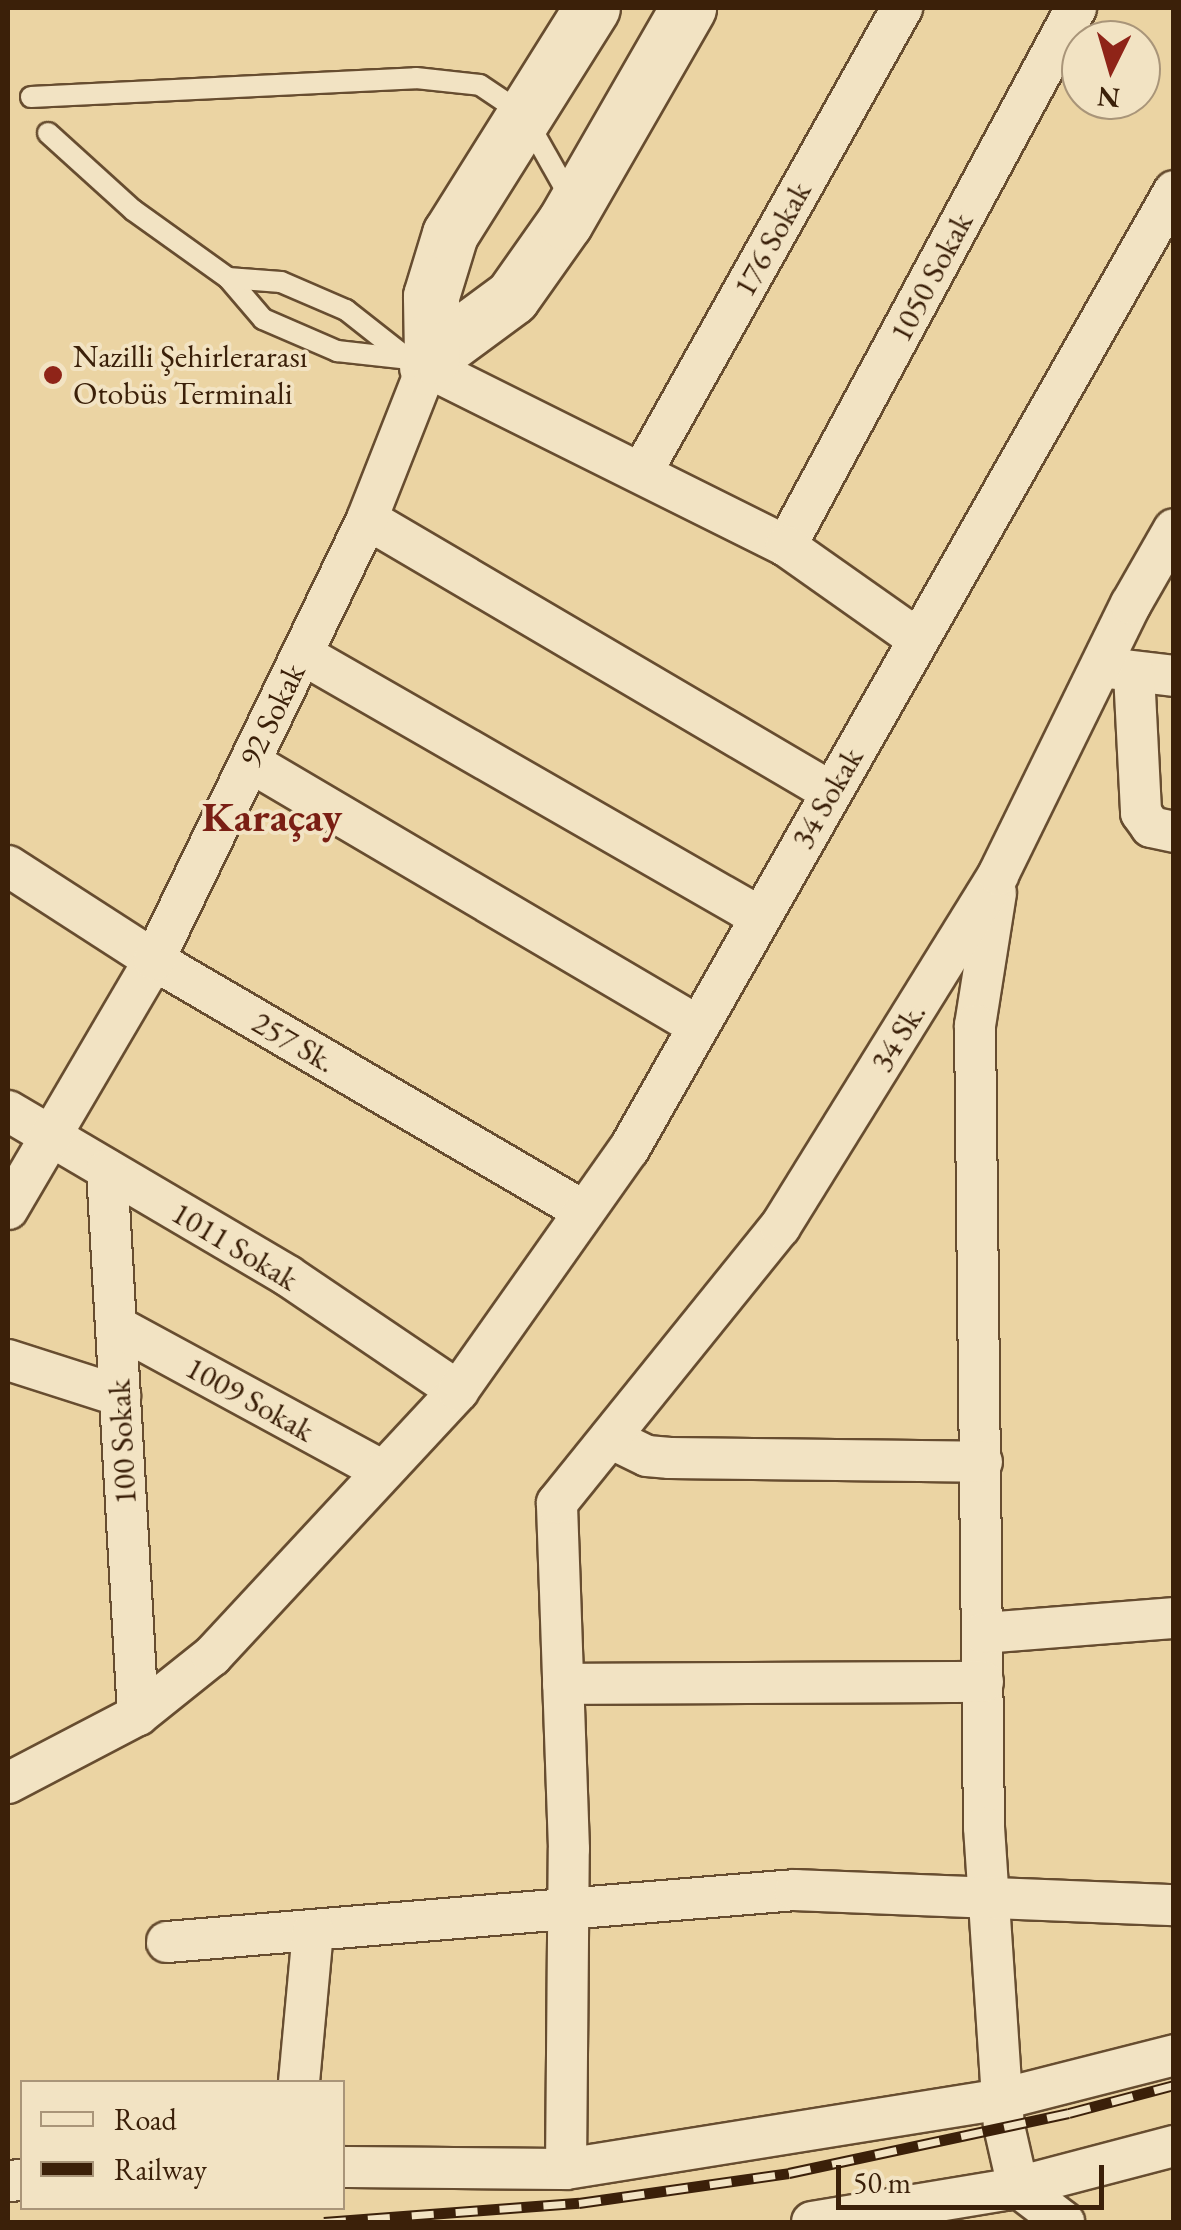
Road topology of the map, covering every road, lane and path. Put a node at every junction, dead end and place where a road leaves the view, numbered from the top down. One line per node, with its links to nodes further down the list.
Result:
1 (592, 8): 6 (main road)
2 (688, 8): 9 (main road)
3 (902, 8): 12 (street, 176 Sokak)
4 (1076, 8): 15 (street, 1050 Sokak)
5 (31, 97): 6 (lane)
6 (523, 114): 9 (lane); 11 (main road)
7 (48, 133): 10 (lane)
8 (1174, 191): 16 (street, 34 Sokak)
9 (575, 205): 11 (main road)
10 (228, 278): 11 (lane); 11 (lane)
11 (422, 361): 12 (street); 13 (street, 92 Sokak)
12 (643, 470): 15 (street)
13 (367, 518): 17 (street, 92 Sokak); 20 (street)
14 (1174, 529): 18 (street, 34 Sk.)
15 (786, 546): 16 (street)
16 (918, 639): 20 (street, 34 Sokak)
17 (302, 654): 19 (street, 92 Sokak); 24 (street)
18 (1136, 672): 21 (street); 23 (street, 34 Sk.)
19 (250, 762): 25 (street, 92 Sokak); 26 (street)
20 (831, 792): 24 (street, 34 Sokak)
21 (1174, 832)
22 (8, 866): 25 (street, 257 Sk.)
23 (998, 875): 36 (street, 34 Sk.); 37 (street)
24 (760, 917): 26 (street, 34 Sokak)
25 (154, 960): 28 (street, 92 Sokak); 31 (street, 257 Sk.)
26 (698, 1026): 31 (street, 34 Sokak)
27 (8, 1111): 28 (street, 1011 Sokak)
28 (48, 1135): 29 (street, 1011 Sokak); 30 (street, 92 Sokak)
29 (107, 1170): 32 (street, 100 Sokak); 34 (street, 1011 Sokak)
30 (8, 1209)
31 (584, 1211): 34 (street, 34 Sokak)
32 (116, 1326): 35 (street, 100 Sokak); 38 (street, 1009 Sokak)
33 (8, 1360): 35 (street)
34 (458, 1391): 38 (street, 34 Sokak)
35 (120, 1396): 43 (street, 100 Sokak)
36 (610, 1438): 37 (street); 42 (street, 34 Sk.)
37 (982, 1462): 40 (street)
38 (383, 1471): 43 (street, 34 Sokak)
39 (1174, 1618): 40 (street)
40 (983, 1633): 41 (street)
41 (983, 1682): 42 (street); 45 (street)
42 (564, 1684): 47 (street)
43 (138, 1714): 44 (street, 34 Sokak)
44 (8, 1782)
45 (988, 1898): 46 (street); 47 (street); 52 (street)
46 (1174, 1904)
47 (568, 1910): 48 (street); 55 (street)
48 (313, 1931): 49 (street); 51 (street)
49 (167, 1942)
50 (1174, 2055): 52 (street)
51 (299, 2080)
52 (1002, 2099): 55 (street); 56 (street)
53 (1174, 2146): 56 (street)
54 (345, 2167): 55 (street)
55 (566, 2169)
56 (1018, 2187): 57 (street); 58 (street)
57 (812, 2222)
58 (1064, 2222)

